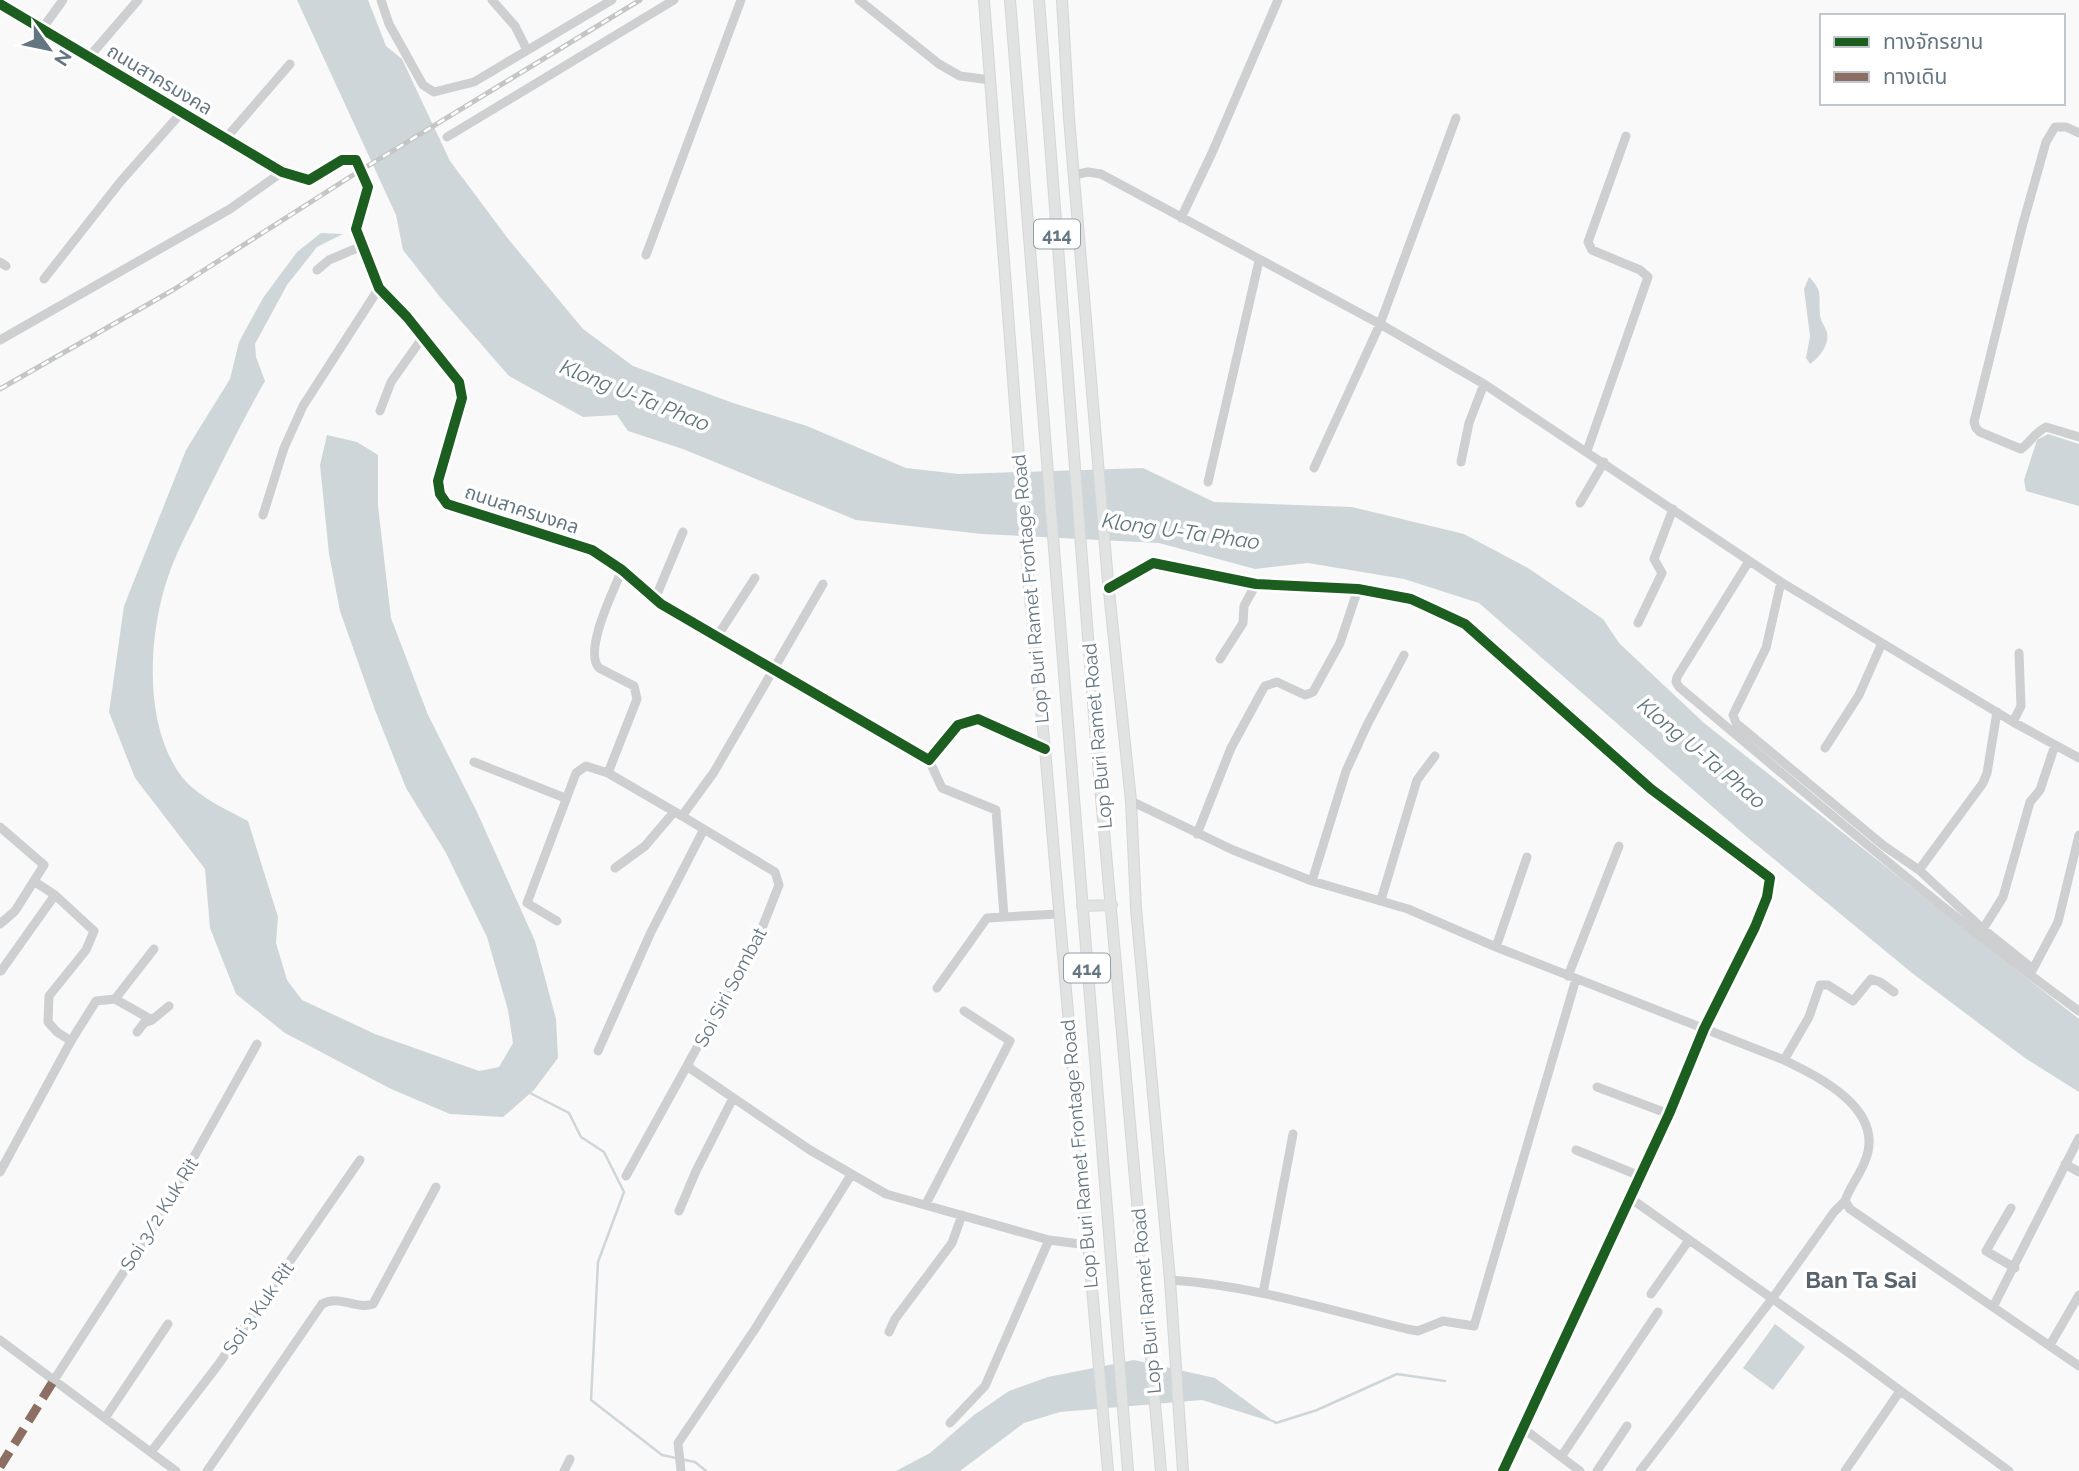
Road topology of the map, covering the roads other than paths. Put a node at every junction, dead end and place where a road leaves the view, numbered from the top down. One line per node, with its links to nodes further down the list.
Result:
1 (62, 0): 15 (street)
2 (138, 0): 17 (street)
3 (380, 0): 16 (street)
4 (492, 0): 16 (street)
5 (612, 0): 16 (street)
6 (674, 0): 25 (street)
7 (741, 0): 31 (street)
8 (859, 0): 19 (street)
9 (984, 0): 19 (main road, Lop Buri Ramet Frontage Road / 414)
10 (1010, 0): 95 (main road, Lop Buri Ramet Road / 414)
11 (1038, 0): 28 (main road, Lop Buri Ramet Road / 414)
12 (1062, 0): 27 (main road, 414)
13 (1278, 0): 29 (street)
14 (0, 4): 15 (street, ถนนสาครมงคล)
15 (42, 29): 17 (street, ถนนสาครมงคล)
16 (527, 50)
17 (89, 57): 20 (street, ถนนสาครมงคล)
18 (290, 64): 24 (street)
19 (990, 80): 71 (main road, Lop Buri Ramet Frontage Road / 414)
20 (182, 112): 24 (street, ถนนสาครมงคล); 34 (street)
21 (1456, 118): 36 (street)
22 (2079, 133): 41 (street)
23 (1626, 136): 42 (street)
24 (226, 138): 26 (street, ถนนสาครมงคล)
25 (447, 138)
26 (282, 172): 30 (street, ถนนสาครมงคล); 38 (street)
27 (1074, 175): 28 (main road); 29 (street); 57 (main road, 414)
28 (1053, 180): 94 (main road, Lop Buri Ramet Road / 414)
29 (1181, 218): 32 (street)
30 (362, 246): 33 (street); 35 (street, ถนนสาครมงคล)
31 (646, 255)
32 (1259, 261): 36 (street); 46 (street)
33 (317, 270)
34 (44, 279)
35 (379, 288): 37 (street, ถนนสาครมงคล); 49 (street)
36 (1380, 324): 39 (street); 45 (street)
37 (423, 337): 40 (street); 52 (street, ถนนสาครมงคล)
38 (0, 340)
39 (1484, 384): 42 (street); 43 (street)
40 (380, 411)
41 (2079, 437)
42 (1587, 451): 44 (street)
43 (1461, 463)
44 (1604, 463): 47 (street); 48 (street)
45 (1314, 468)
46 (1208, 482)
47 (1580, 503)
48 (1673, 509): 51 (street); 60 (street)
49 (263, 516)
50 (683, 532): 59 (street)
51 (1749, 561): 54 (street); 110 (street)
52 (622, 570): 59 (street, ถนนสาครมงคล); 76 (street)
53 (755, 578): 61 (street)
54 (1782, 582): 62 (street); 89 (street)
55 (823, 584): 66 (street)
56 (1256, 584): 57 (street); 58 (street); 65 (street)
57 (1108, 585): 78 (main road, 414)
58 (1358, 589): 84 (street); 112 (street)
59 (655, 599): 61 (street, ถนนสาครมงคล)
60 (1638, 623)
61 (710, 632): 66 (street, ถนนสาครมงคล)
62 (1882, 643): 67 (street); 70 (street)
63 (2019, 653): 68 (street)
64 (1404, 655): 91 (street)
65 (1220, 659)
66 (772, 669): 74 (street, ถนนสาครมงคล); 79 (street)
67 (1997, 712): 68 (street); 89 (street)
68 (2013, 722): 69 (street)
69 (2055, 745): 73 (street); 100 (street)
70 (1825, 748)
71 (1045, 749): 74 (street); 96 (main road, Lop Buri Ramet Frontage Road / 414)
72 (1435, 756): 93 (street)
73 (2079, 758)
74 (929, 760): 97 (street)
75 (474, 762): 77 (street)
76 (608, 773): 77 (street); 79 (street, Soi Siri Sombat)
77 (565, 798): 82 (street)
78 (1131, 801): 84 (street); 143 (main road, 414)
79 (678, 814): 83 (street, Soi Siri Sombat); 88 (street)
80 (543, 825): 82 (street)
81 (0, 827): 90 (street)
82 (554, 829): 98 (street)
83 (703, 831): 116 (street); 118 (street, Soi Siri Sombat)
84 (1196, 834): 91 (street)
85 (2079, 835): 100 (street)
86 (1619, 846): 104 (street)
87 (1527, 857): 101 (street)
88 (615, 868)
89 (1919, 870): 100 (street)
90 (35, 881): 92 (street); 99 (street)
91 (1312, 881): 93 (street)
92 (55, 895): 103 (street); 114 (street)
93 (1381, 900): 101 (street)
94 (1112, 905): 95 (main road); 170 (main road, Lop Buri Ramet Road / 414)
95 (1082, 906): 169 (main road, Lop Buri Ramet Road / 414)
96 (1058, 914): 97 (street); 141 (main road, Lop Buri Ramet Frontage Road / 414)
97 (1004, 916): 105 (street)
98 (557, 921)
99 (0, 923)
100 (1983, 929)
101 (1496, 947): 104 (street)
102 (153, 949): 107 (street)
103 (1, 971)
104 (1572, 977): 112 (street); 144 (street)
105 (937, 988)
106 (1894, 992): 117 (street)
107 (115, 999): 111 (street); 114 (street)
108 (169, 1006): 111 (street)
109 (964, 1011): 135 (street)
110 (2079, 1011)
111 (152, 1020): 113 (street)
112 (1704, 1029): 117 (street); 121 (street)
113 (137, 1032)
114 (71, 1041): 127 (street)
115 (257, 1044): 155 (street, Soi 3/2 Kuk Rit)
116 (598, 1051)
117 (1784, 1060): 134 (street)
118 (688, 1064): 120 (street, Soi Siri Sombat); 129 (street)
119 (1597, 1087): 121 (street)
120 (733, 1098): 130 (street, Soi Siri Sombat); 137 (street)
121 (1669, 1114): 131 (street)
122 (1293, 1134): 144 (street)
123 (2079, 1138): 126 (street)
124 (1576, 1150): 131 (street)
125 (360, 1160): 161 (street, Soi 3 Kuk Rit)
126 (2066, 1164): 128 (street); 142 (street)
127 (0, 1172)
128 (2079, 1172)
129 (626, 1175)
130 (851, 1175): 135 (street, Soi Siri Sombat); 167 (street)
131 (1640, 1176): 133 (street)
132 (436, 1187): 165 (street)
133 (1630, 1198): 139 (street); 160 (street)
134 (1845, 1201): 147 (street); 148 (street)
135 (926, 1204): 138 (street, Soi Siri Sombat)
136 (2011, 1208): 142 (street)
137 (679, 1211)
138 (962, 1215): 140 (street, Soi Siri Sombat); 151 (street)
139 (1689, 1240): 145 (street); 147 (street)
140 (1049, 1241): 141 (street, Soi Siri Sombat); 158 (street)
141 (1088, 1245): 168 (main road, Lop Buri Ramet Frontage Road / 414)
142 (2015, 1268): 148 (street)
143 (1170, 1280): 144 (street); 171 (main road, 414)
144 (1263, 1293)
145 (1651, 1294)
146 (2079, 1295): 153 (street)
147 (1773, 1299): 156 (street); 175 (street)
148 (1993, 1307): 153 (street)
149 (1658, 1312): 162 (street)
150 (168, 1324): 157 (street)
151 (889, 1332)
152 (0, 1340): 155 (street)
153 (2050, 1345): 154 (street)
154 (2079, 1366)
155 (54, 1380): 157 (street)
156 (1900, 1391): 176 (street); 177 (street)
157 (105, 1418): 161 (street)
158 (950, 1423)
159 (1628, 1426): 174 (street)
160 (1524, 1429): 162 (street); 172 (street)
161 (151, 1452): 164 (street)
162 (1562, 1457): 173 (street)
163 (570, 1459): 166 (street)
164 (176, 1471)
165 (207, 1471)
166 (564, 1471)
167 (681, 1471)
168 (1108, 1471)
169 (1128, 1471)
170 (1161, 1471)
171 (1183, 1471)
172 (1503, 1471)
173 (1580, 1471)
174 (1597, 1471)
175 (1640, 1471)
176 (1844, 1471)
177 (2009, 1471)

